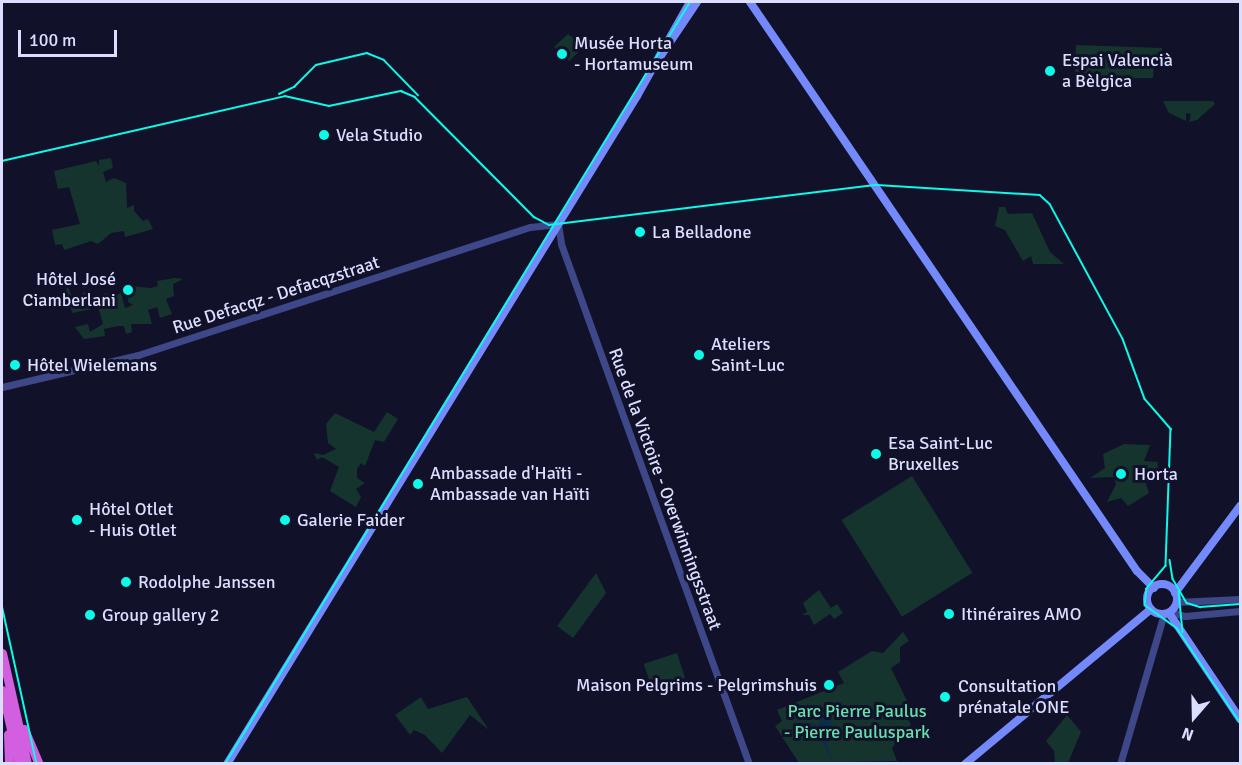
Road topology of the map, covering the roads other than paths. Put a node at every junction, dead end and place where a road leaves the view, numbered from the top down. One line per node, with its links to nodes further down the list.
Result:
1 (690, 2): 4 (main road)
2 (697, 2): 4 (main road)
3 (750, 2): 8 (main road)
4 (656, 62): 5 (main road)
5 (558, 224): 6 (street, Rue Defacqz - Defacqzstraat); 23 (main road); 24 (street, Rue de la Victoire - Overwinningsstraat)
6 (2, 387)
7 (1240, 506): 9 (main road)
8 (1154, 588): 9 (main road); 12 (main road)
9 (1175, 593): 11 (main road)
10 (1240, 599): 11 (street)
11 (1177, 602): 14 (main road)
12 (1151, 609): 14 (main road); 25 (main road)
13 (1240, 611): 14 (street)
14 (1168, 613): 18 (main road); 26 (street)
15 (2, 653): 17 (highway)
16 (2, 690): 17 (highway)
17 (10, 709): 19 (highway); 20 (highway); 21 (highway); 22 (highway)
18 (1240, 719)
19 (9, 764)
20 (19, 764)
21 (27, 764)
22 (39, 764)
23 (227, 764)
24 (749, 764)
25 (965, 764)
26 (1120, 764)

